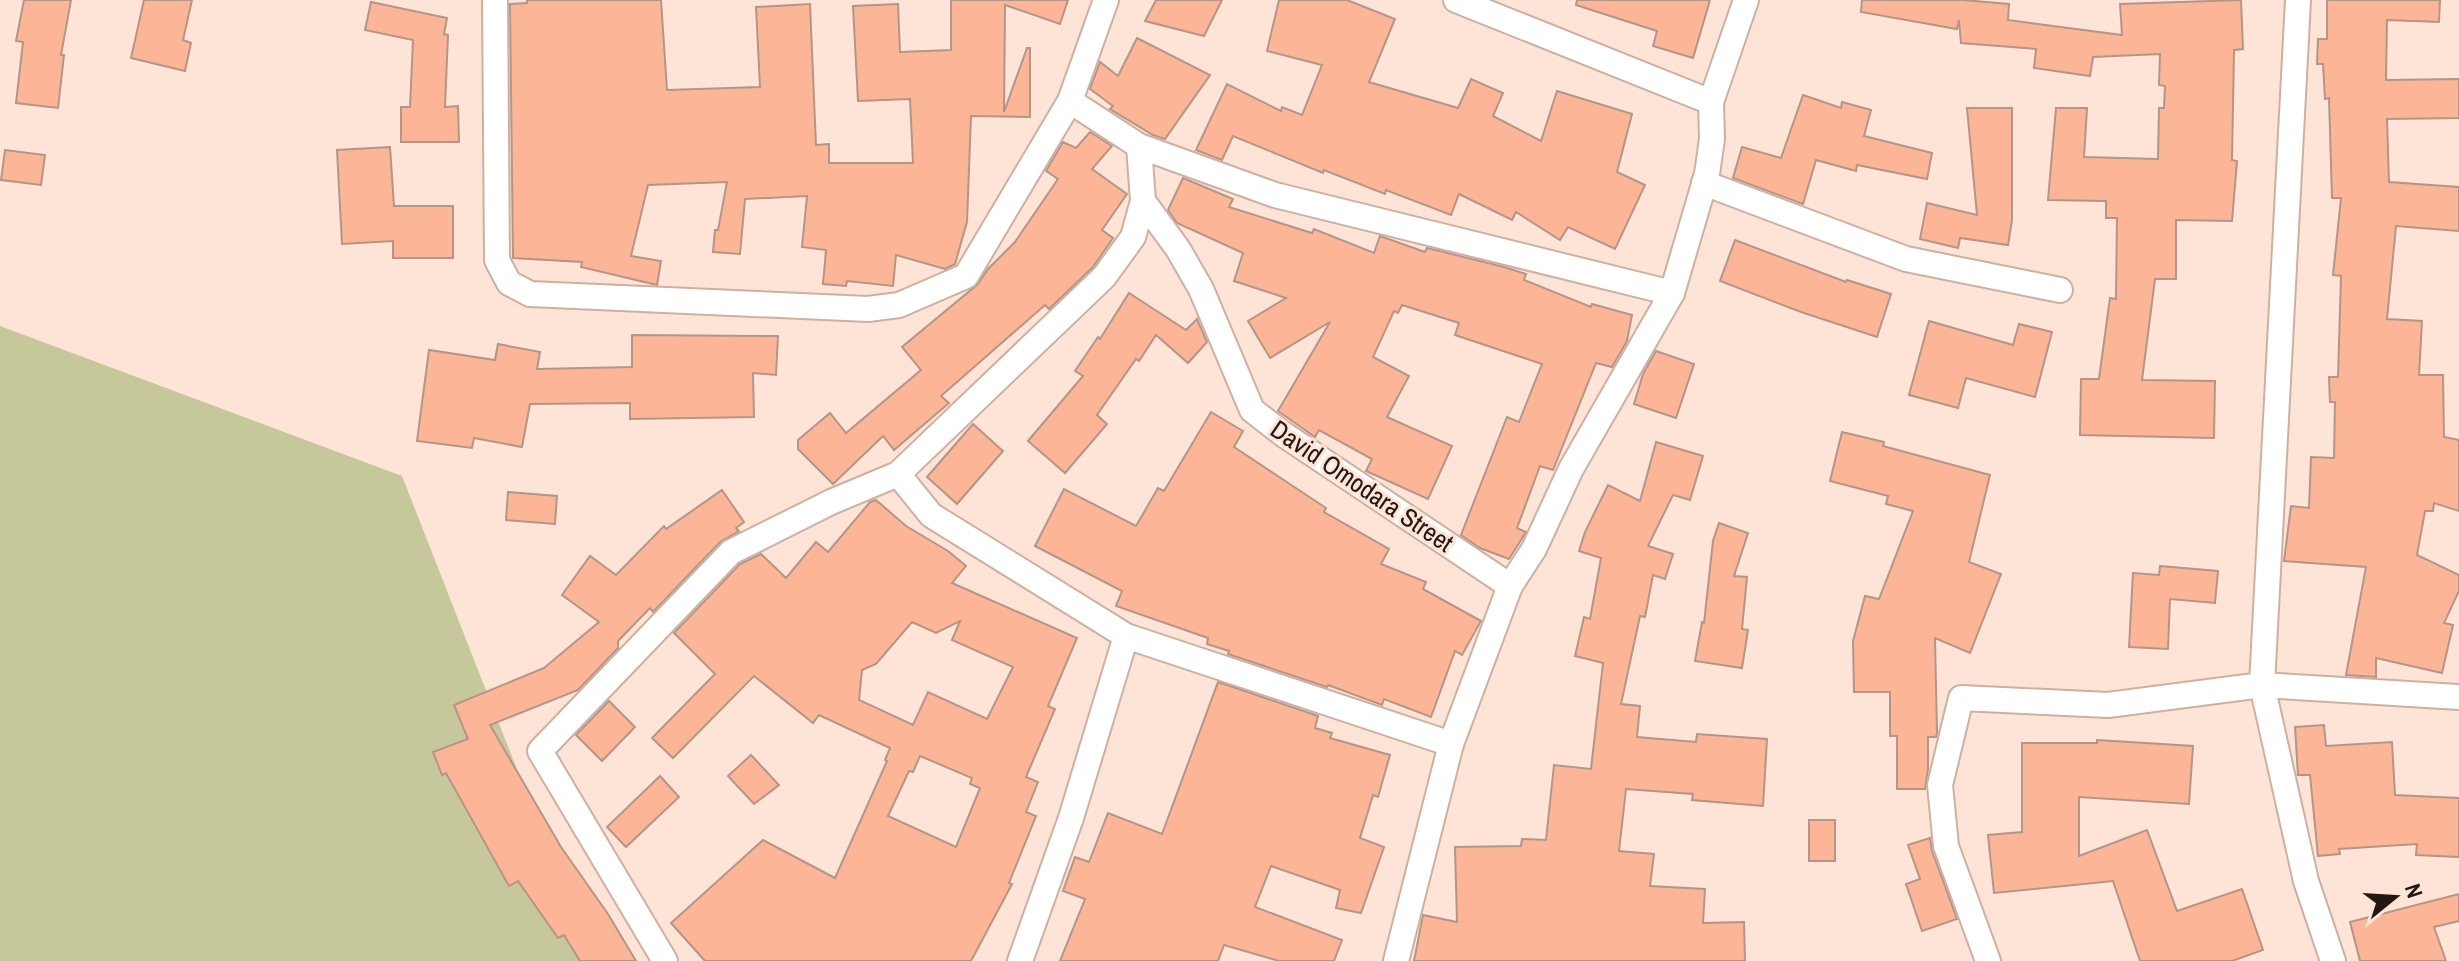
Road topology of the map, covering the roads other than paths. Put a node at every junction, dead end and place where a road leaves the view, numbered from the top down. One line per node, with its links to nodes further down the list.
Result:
1 (495, 0): 6 (street)
2 (1106, 0): 6 (street)
3 (1456, 0): 7 (street)
4 (1746, 0): 7 (street)
5 (2298, 0): 16 (street)
6 (1070, 101): 8 (street)
7 (1711, 102): 9 (street)
8 (1139, 146): 10 (street); 12 (street)
9 (1704, 183): 11 (street); 12 (street)
10 (1143, 201): 13 (street); 14 (street, David Omodara Street)
11 (2060, 290)
12 (1672, 293): 14 (street)
13 (898, 474): 15 (street); 19 (street)
14 (1510, 586): 18 (street)
15 (1126, 636): 18 (street); 20 (street)
16 (2262, 685): 17 (street); 22 (street); 23 (street)
17 (2459, 697)
18 (1451, 744): 21 (street)
19 (665, 961)
20 (1020, 961)
21 (1396, 961)
22 (1988, 961)
23 (2333, 961)

